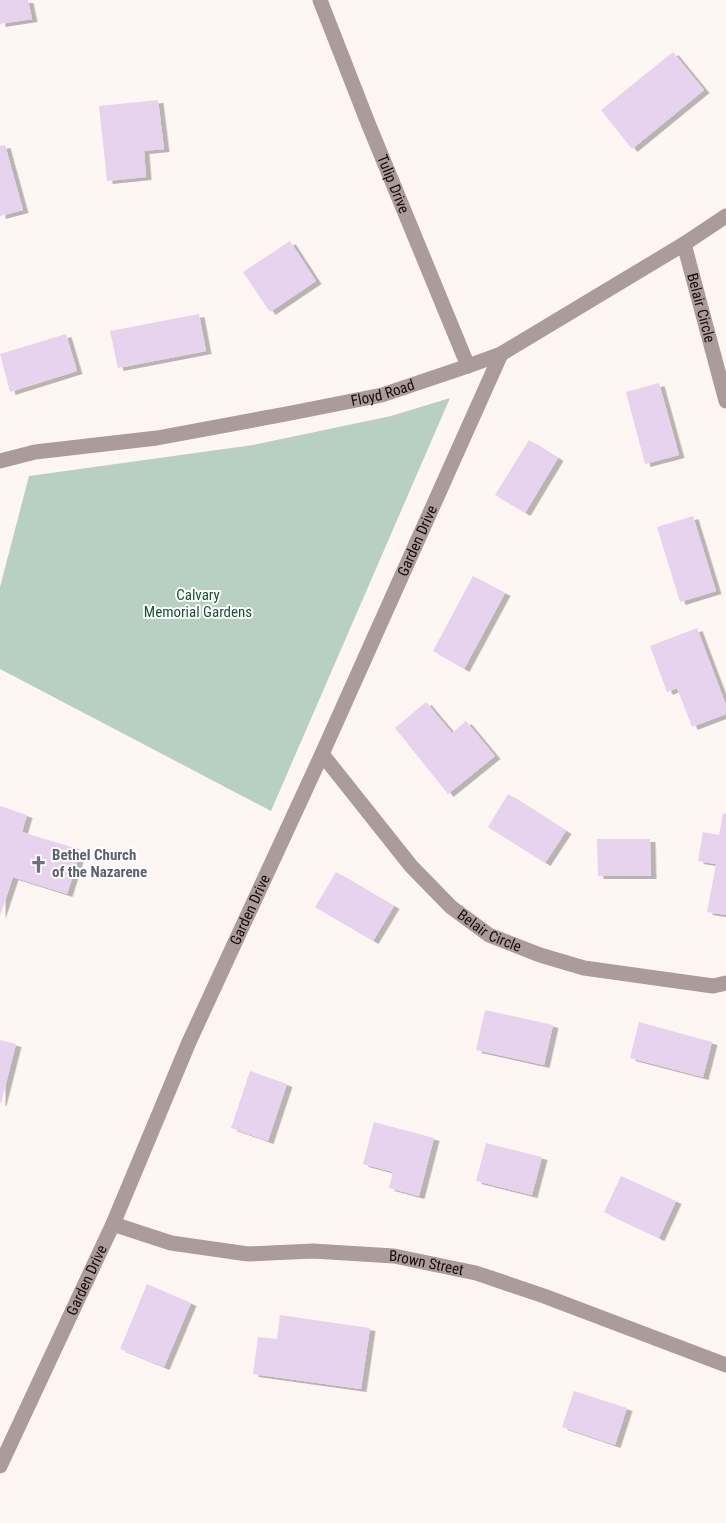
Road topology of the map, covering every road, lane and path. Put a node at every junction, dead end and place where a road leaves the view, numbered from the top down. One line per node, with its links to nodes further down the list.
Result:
1 (320, 0): 5 (street, Tulip Drive)
2 (726, 216): 3 (street, Floyd Road)
3 (684, 244): 4 (street, Floyd Road); 6 (street, Belair Circle)
4 (501, 354): 5 (street, Floyd Road); 8 (street, Garden Drive)
5 (468, 366): 7 (street, Floyd Road)
6 (726, 401)
7 (0, 461)
8 (322, 754): 9 (street, Belair Circle); 10 (street, Garden Drive)
9 (726, 983)
10 (113, 1224): 11 (street, Brown Street); 12 (street, Garden Drive)
11 (726, 1365)
12 (0, 1466)

